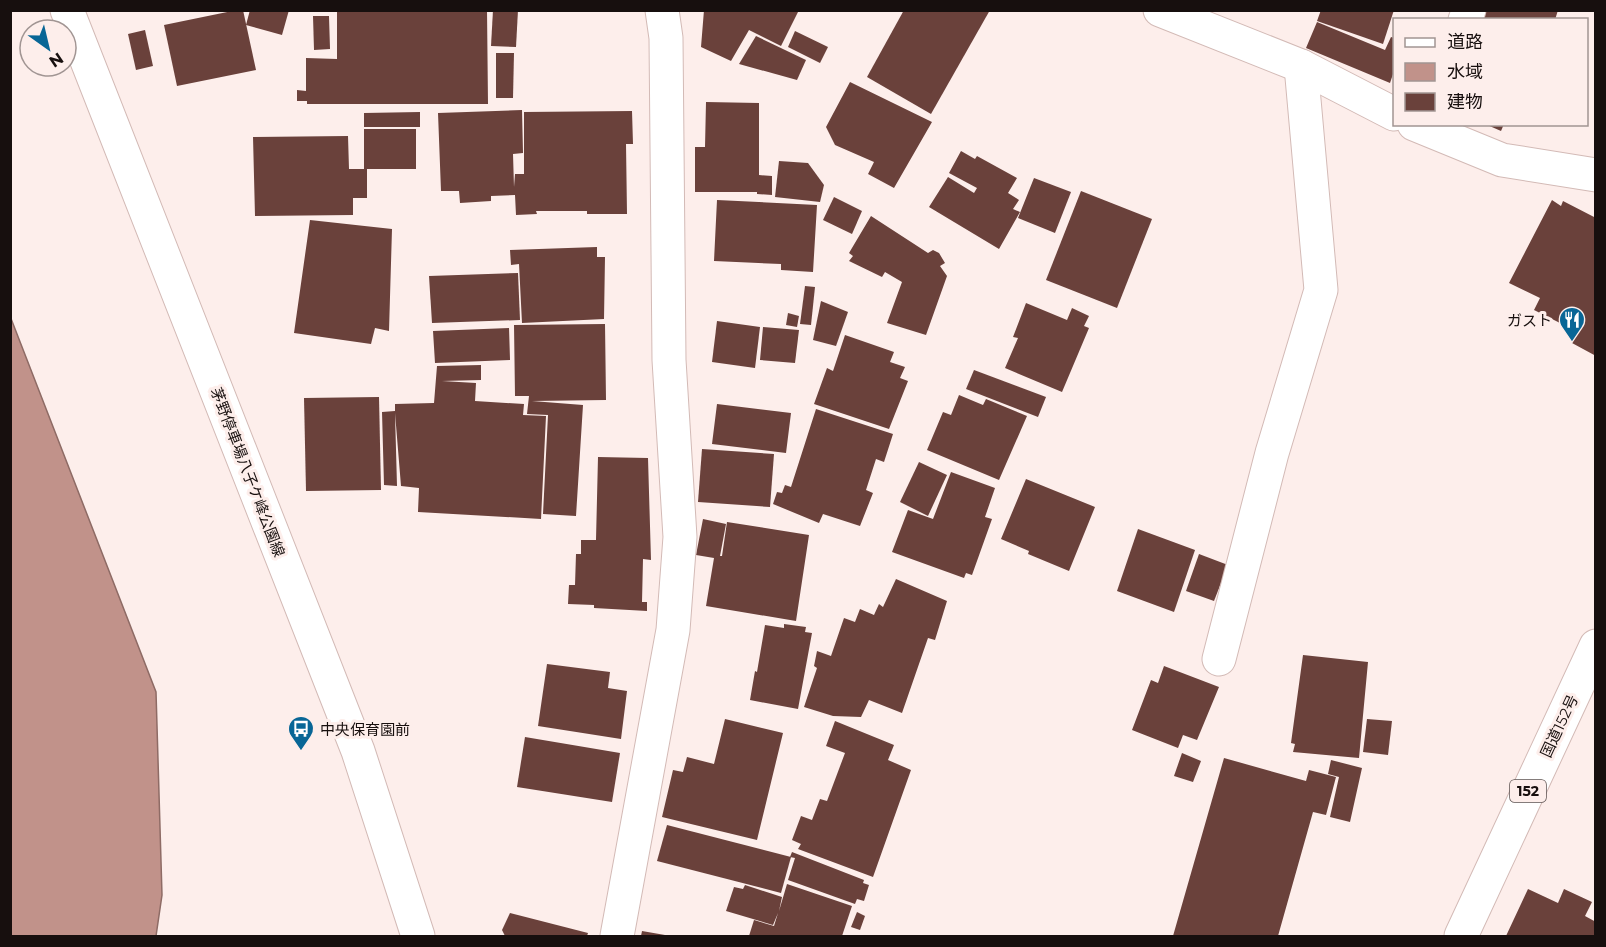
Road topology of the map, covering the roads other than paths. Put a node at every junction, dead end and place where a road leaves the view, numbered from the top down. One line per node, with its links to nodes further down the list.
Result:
1 (68, 10): 10 (main road, 茅野停車場八子ケ峰公園線)
2 (662, 10): 11 (main road)
3 (1160, 10): 4 (main road)
4 (1301, 66): 5 (main road); 9 (main road)
5 (1393, 113)
6 (1418, 126): 7 (main road)
7 (1596, 175)
8 (1596, 646): 12 (main road, 国道152号 / 152)
9 (1219, 659)
10 (418, 936)
11 (617, 936)
12 (1461, 936)

